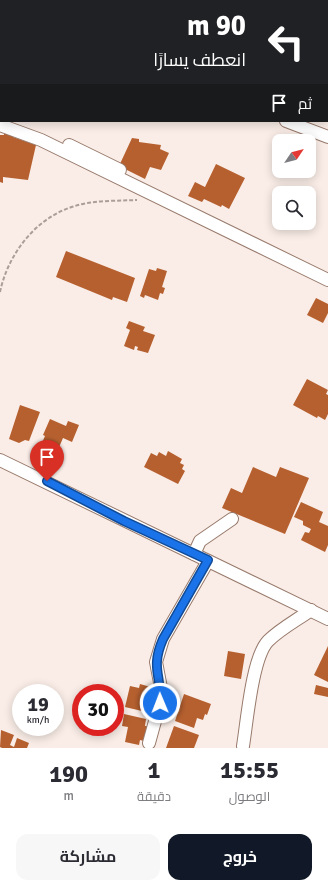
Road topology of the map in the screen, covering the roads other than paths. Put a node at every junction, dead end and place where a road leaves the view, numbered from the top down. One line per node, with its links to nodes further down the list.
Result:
1 (19, 122): 5 (street)
2 (289, 122): 4 (street)
3 (0, 125): 6 (street)
4 (328, 137)
5 (328, 272)
6 (328, 280)
7 (0, 460): 9 (street)
8 (232, 519): 9 (street)
9 (194, 554): 10 (street)
10 (208, 560): 11 (street); 13 (street)
11 (311, 610): 12 (street); 14 (street)
12 (328, 619)
13 (149, 743)
14 (244, 746)

